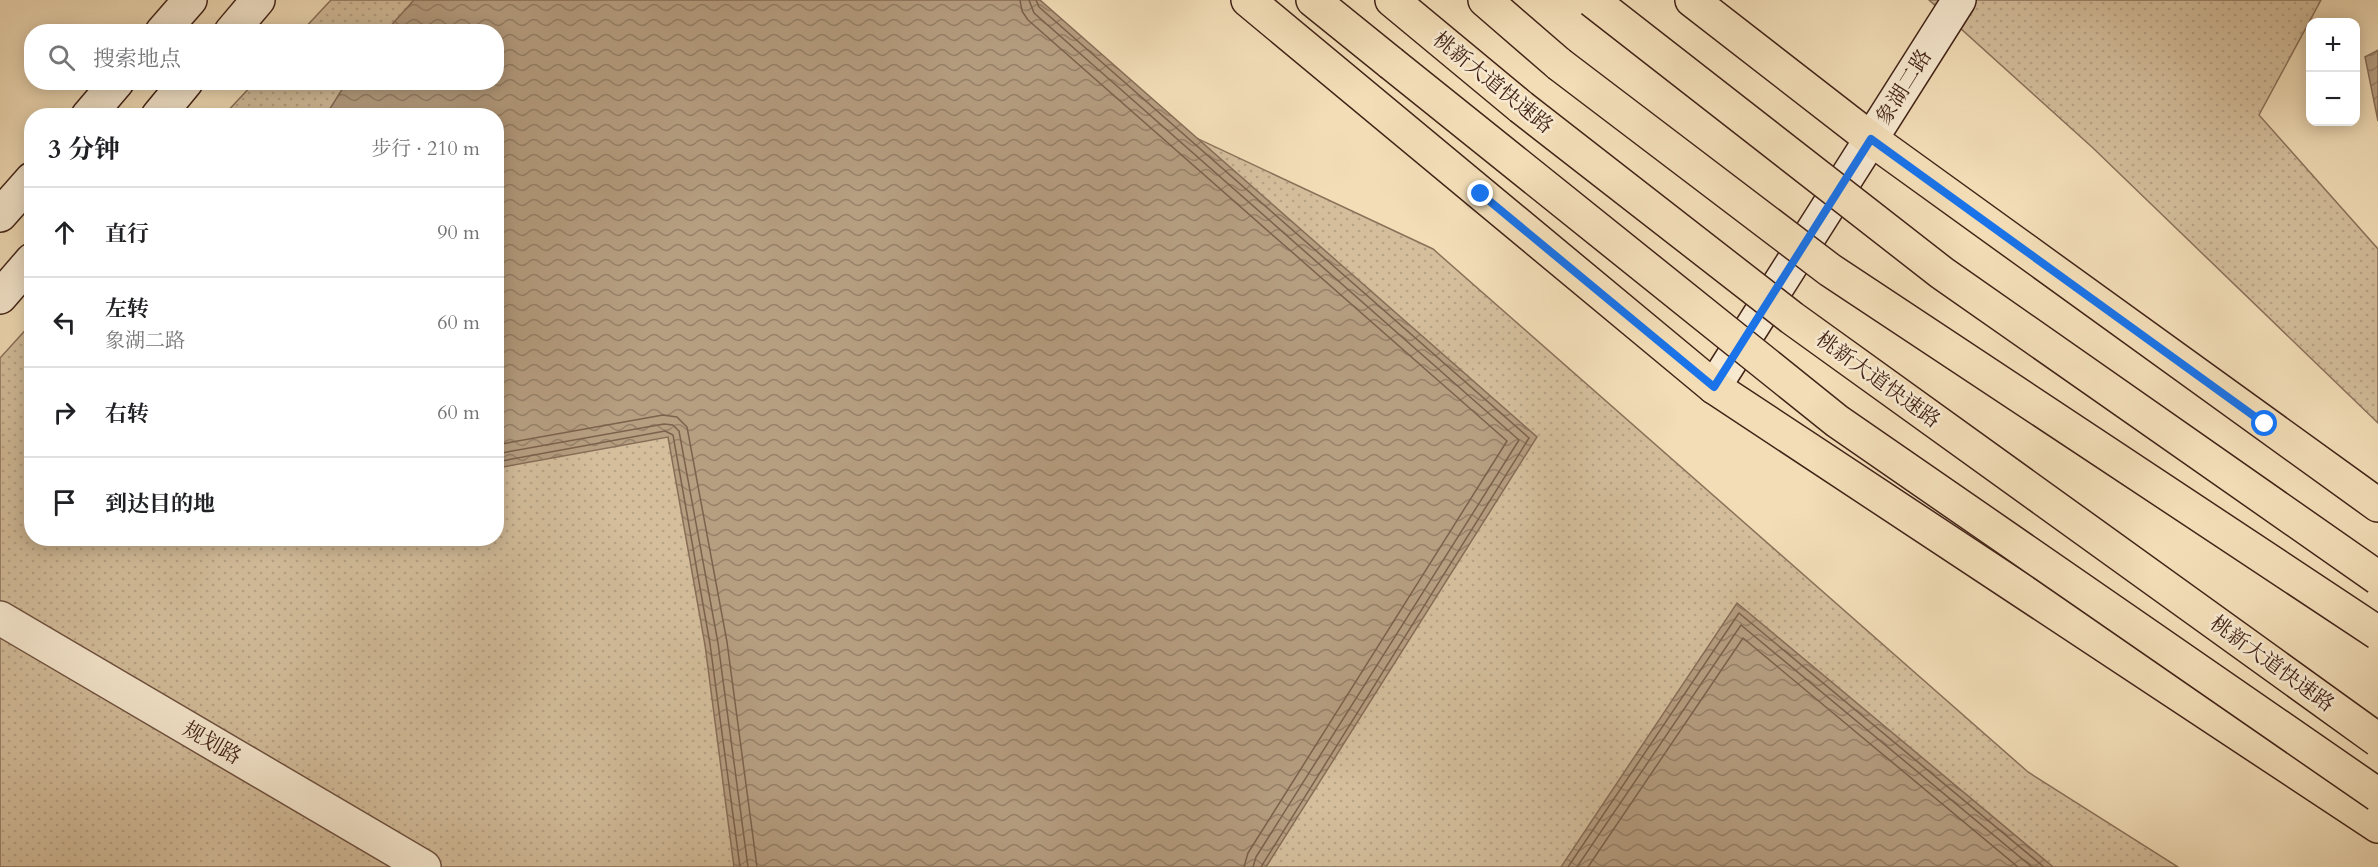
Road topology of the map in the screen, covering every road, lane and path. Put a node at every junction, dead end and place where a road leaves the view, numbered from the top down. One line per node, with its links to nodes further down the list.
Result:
1 (190, 0): 10 (street)
2 (258, 0): 11 (street)
3 (1248, 0): 21 (main road)
4 (1313, 0): 27 (main road, bridge)
5 (1392, 0): 26 (main road, 桃新大道快速路, bridge)
6 (1485, 0): 25 (main road, bridge)
7 (1592, 0): 23 (main road, bridge)
8 (1692, 0): 16 (main road)
9 (1959, 0): 16 (street, 象湖二路)
10 (169, 24)
11 (238, 24)
12 (110, 90): 14 (street)
13 (179, 90): 15 (street)
14 (95, 108)
15 (165, 108)
16 (1871, 139): 21 (street, 象湖二路); 22 (main road)
17 (24, 188): 18 (street)
18 (0, 215)
19 (24, 269): 20 (street)
20 (0, 297)
21 (1714, 387): 28 (main road)
22 (2378, 505)
23 (2378, 578)
24 (0, 618): 29 (street, 规划路)
25 (2378, 633)
26 (2378, 740)
27 (2378, 795)
28 (2378, 826)
29 (424, 867)

